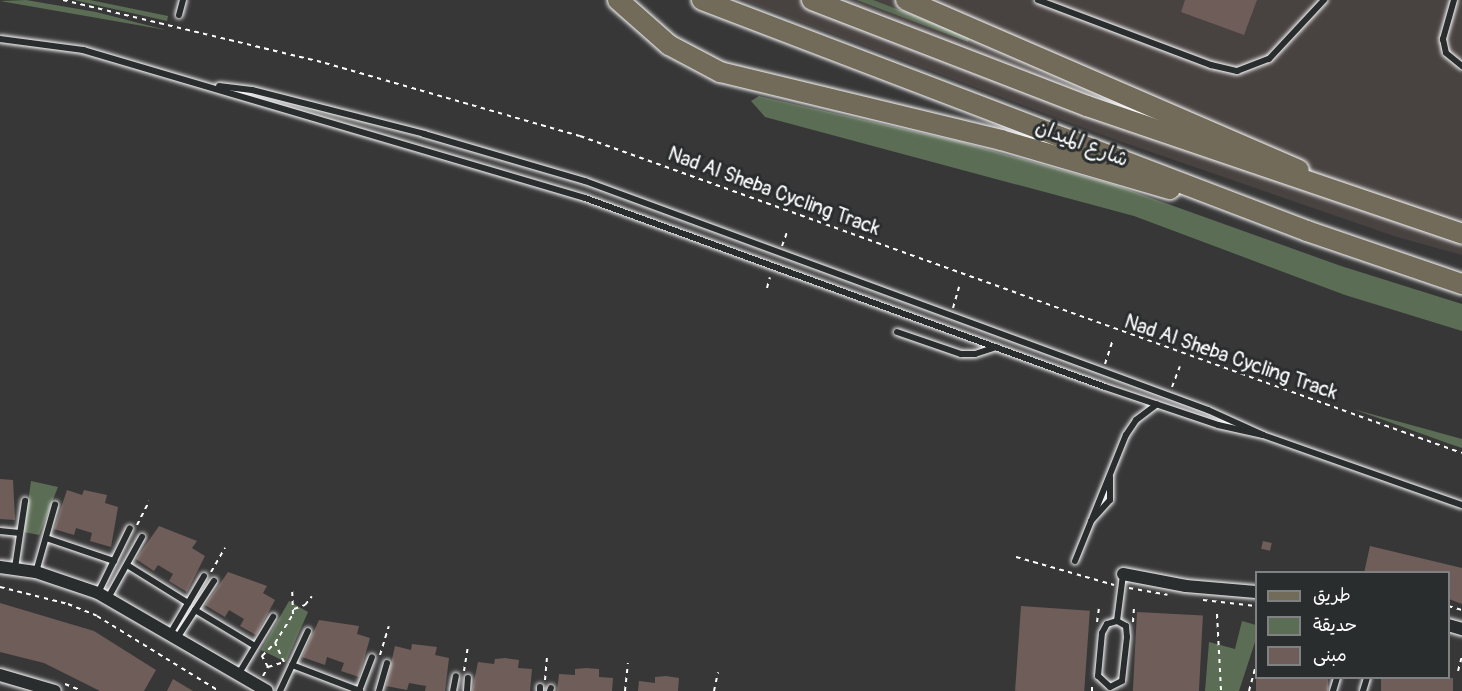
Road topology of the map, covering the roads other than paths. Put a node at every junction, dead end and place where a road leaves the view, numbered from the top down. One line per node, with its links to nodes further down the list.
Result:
1 (183, 0): 9 (lane)
2 (618, 0): 14 (main road)
3 (702, 0): 14 (main road, شارع الميدان)
4 (812, 0): 13 (main road, شارع الميدان)
5 (906, 0): 13 (main road)
6 (1038, 0): 7 (lane)
7 (1324, 0)
8 (1454, 0): 11 (lane)
9 (179, 15)
10 (0, 39): 12 (lane)
11 (1462, 66)
12 (215, 86): 18 (lane); 20 (lane)
13 (1337, 194): 15 (main road, شارع الميدان)
14 (1236, 202): 16 (main road, شارع الميدان)
15 (1462, 234)
16 (1462, 284)
17 (897, 332): 18 (lane)
18 (996, 347): 19 (lane)
19 (1157, 405): 20 (lane); 30 (lane)
20 (1263, 435): 23 (lane)
21 (25, 501): 26 (lane)
22 (55, 505): 28 (lane)
23 (1462, 505)
24 (130, 528): 29 (lane)
25 (0, 531): 26 (lane)
26 (20, 533): 33 (lane)
27 (142, 537): 31 (lane)
28 (46, 538): 29 (lane); 34 (lane)
29 (114, 561): 39 (lane)
30 (1076, 561)
31 (127, 565): 39 (lane); 40 (lane)
32 (0, 567): 33 (street)
33 (15, 568): 34 (street)
34 (36, 572): 39 (street)
35 (1123, 574): 38 (street); 43 (lane)
36 (204, 576): 40 (lane)
37 (214, 581): 41 (lane)
38 (1255, 592)
39 (103, 596): 45 (street)
40 (188, 603): 45 (lane)
41 (195, 610): 45 (lane); 46 (lane)
42 (273, 617): 46 (lane)
43 (1117, 621): 43 (lane)
44 (308, 631): 49 (lane)
45 (173, 636): 51 (street)
46 (255, 646): 51 (lane)
47 (372, 657): 57 (lane)
48 (387, 663): 58 (lane)
49 (292, 665): 56 (lane); 57 (lane)
50 (0, 675): 55 (street)
51 (238, 675): 54 (street)
52 (456, 676): 59 (lane)
53 (465, 679): 60 (lane)
54 (263, 689)
55 (55, 691)
56 (280, 691)
57 (359, 691)
58 (379, 691)
59 (453, 691)
60 (466, 691)

